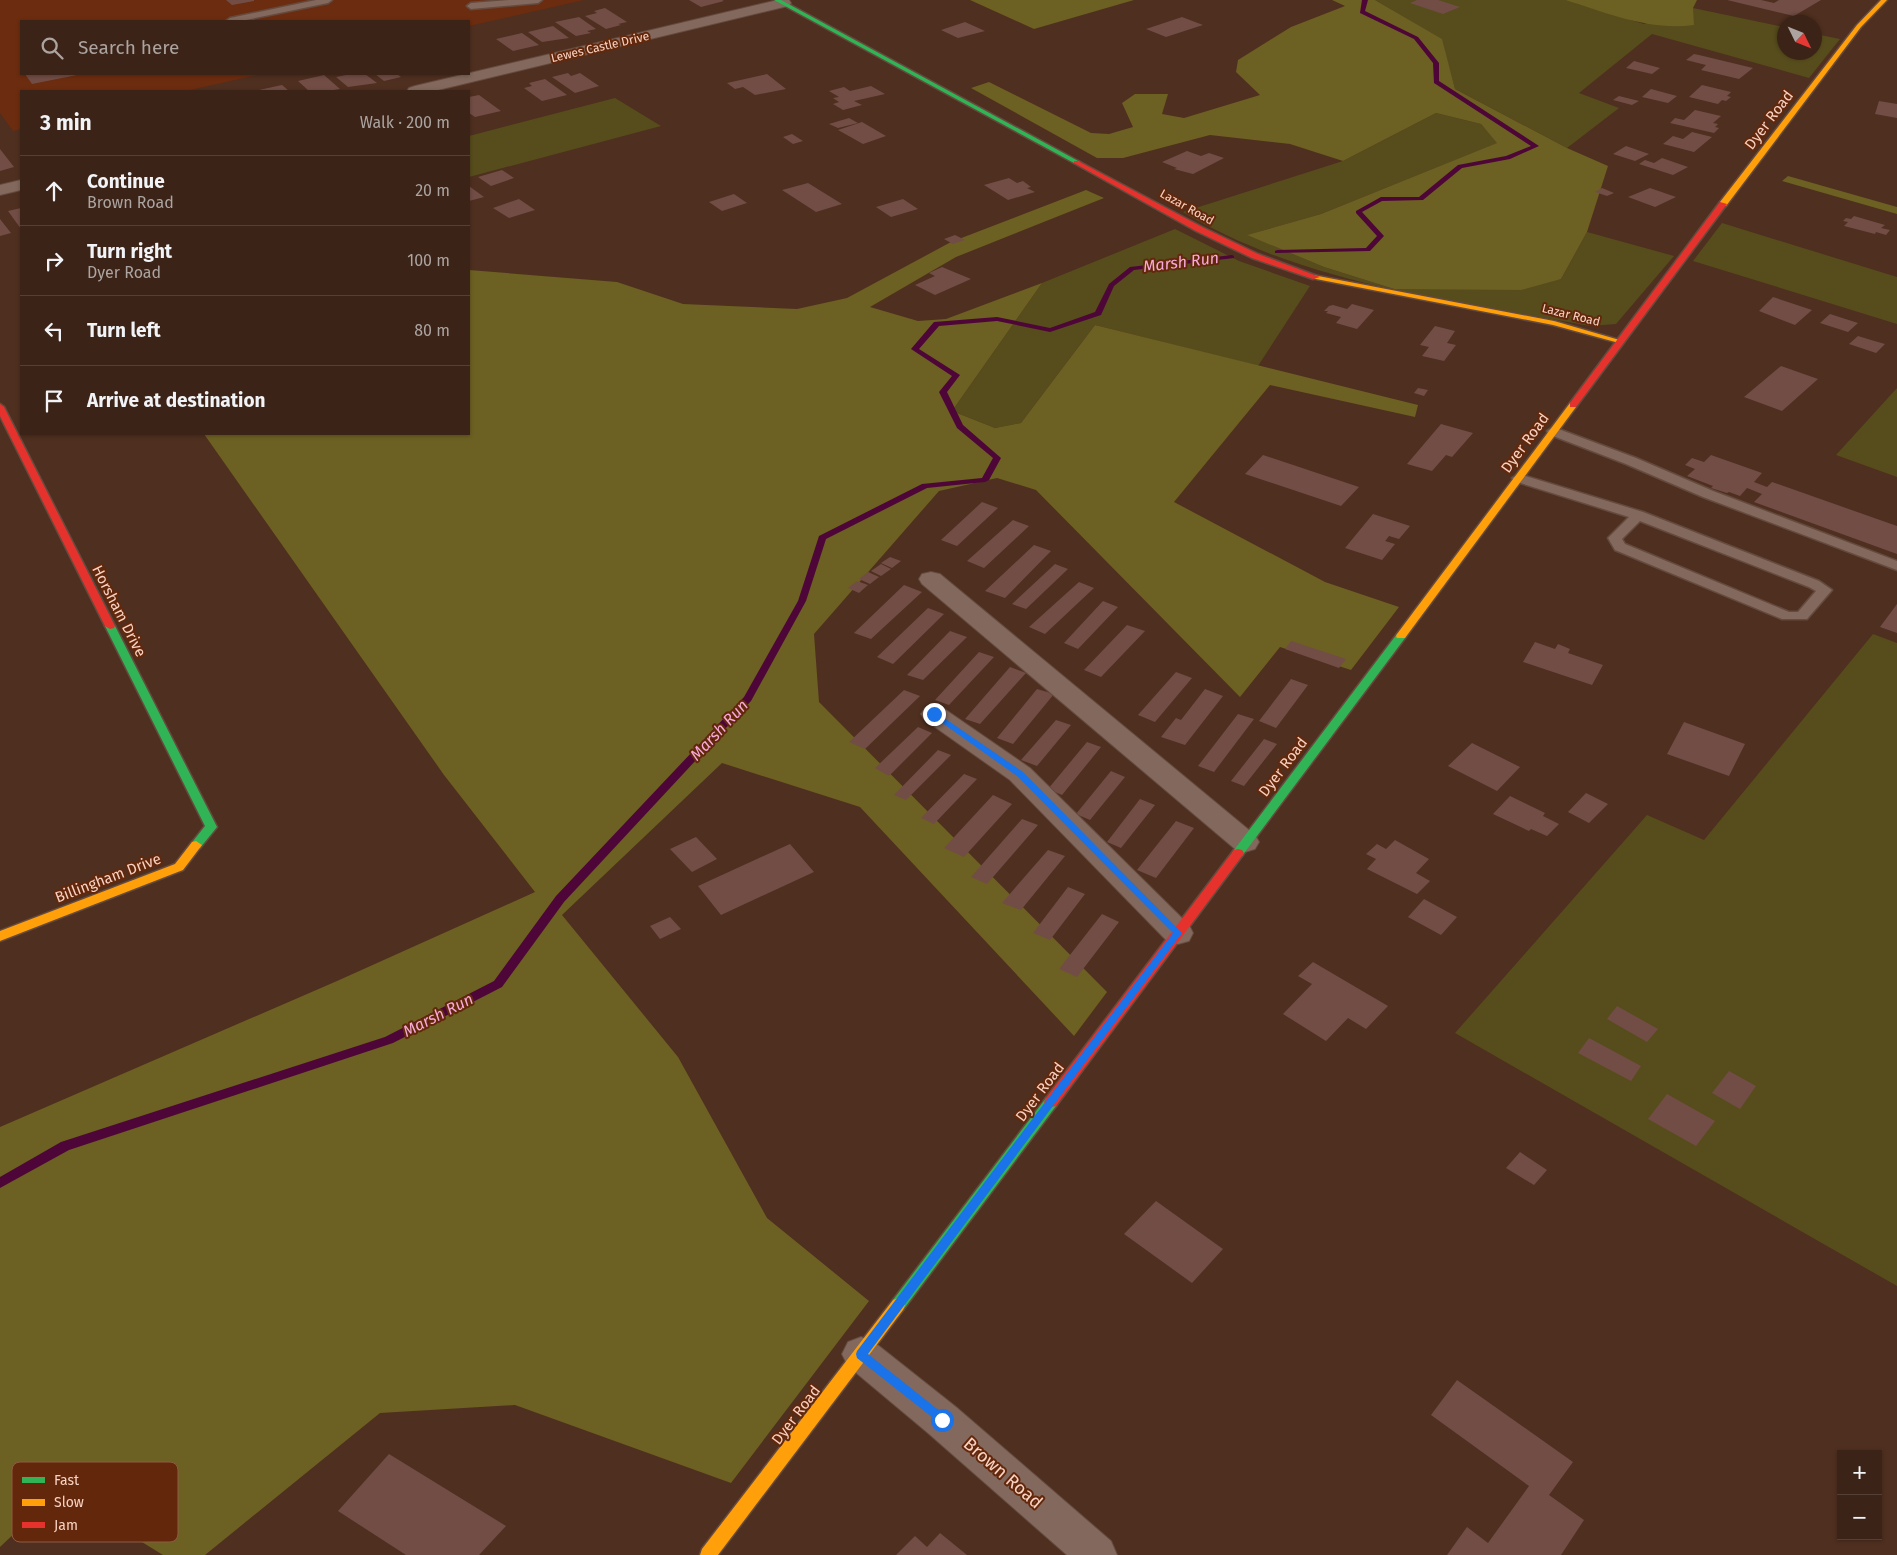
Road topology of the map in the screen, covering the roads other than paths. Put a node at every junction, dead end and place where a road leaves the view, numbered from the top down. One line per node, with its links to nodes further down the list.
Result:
1 (328, 0): 6 (lane)
2 (538, 0): 5 (lane)
3 (1884, 0): 10 (street, Dyer Road)
4 (781, 2): 7 (street, Lewes Castle Drive); 10 (street, Lazar Road)
5 (471, 6)
6 (235, 20)
7 (420, 90)
8 (20, 185): 9 (street)
9 (0, 190)
10 (1619, 341): 12 (street, Dyer Road)
11 (0, 407): 18 (street, Horsham Drive)
12 (1552, 431): 13 (street, Dyer Road); 15 (lane)
13 (1520, 478): 14 (lane); 19 (street, Dyer Road)
14 (1638, 515): 14 (lane)
15 (1897, 566)
16 (931, 579): 19 (street)
17 (934, 714): 20 (street)
18 (212, 827): 21 (street, Billingham Drive)
19 (1245, 842): 20 (street, Dyer Road)
20 (1178, 933): 22 (street, Dyer Road)
21 (0, 936)
22 (861, 1354): 23 (street, Dyer Road); 24 (street, Brown Road)
23 (708, 1555)
24 (1097, 1555)

